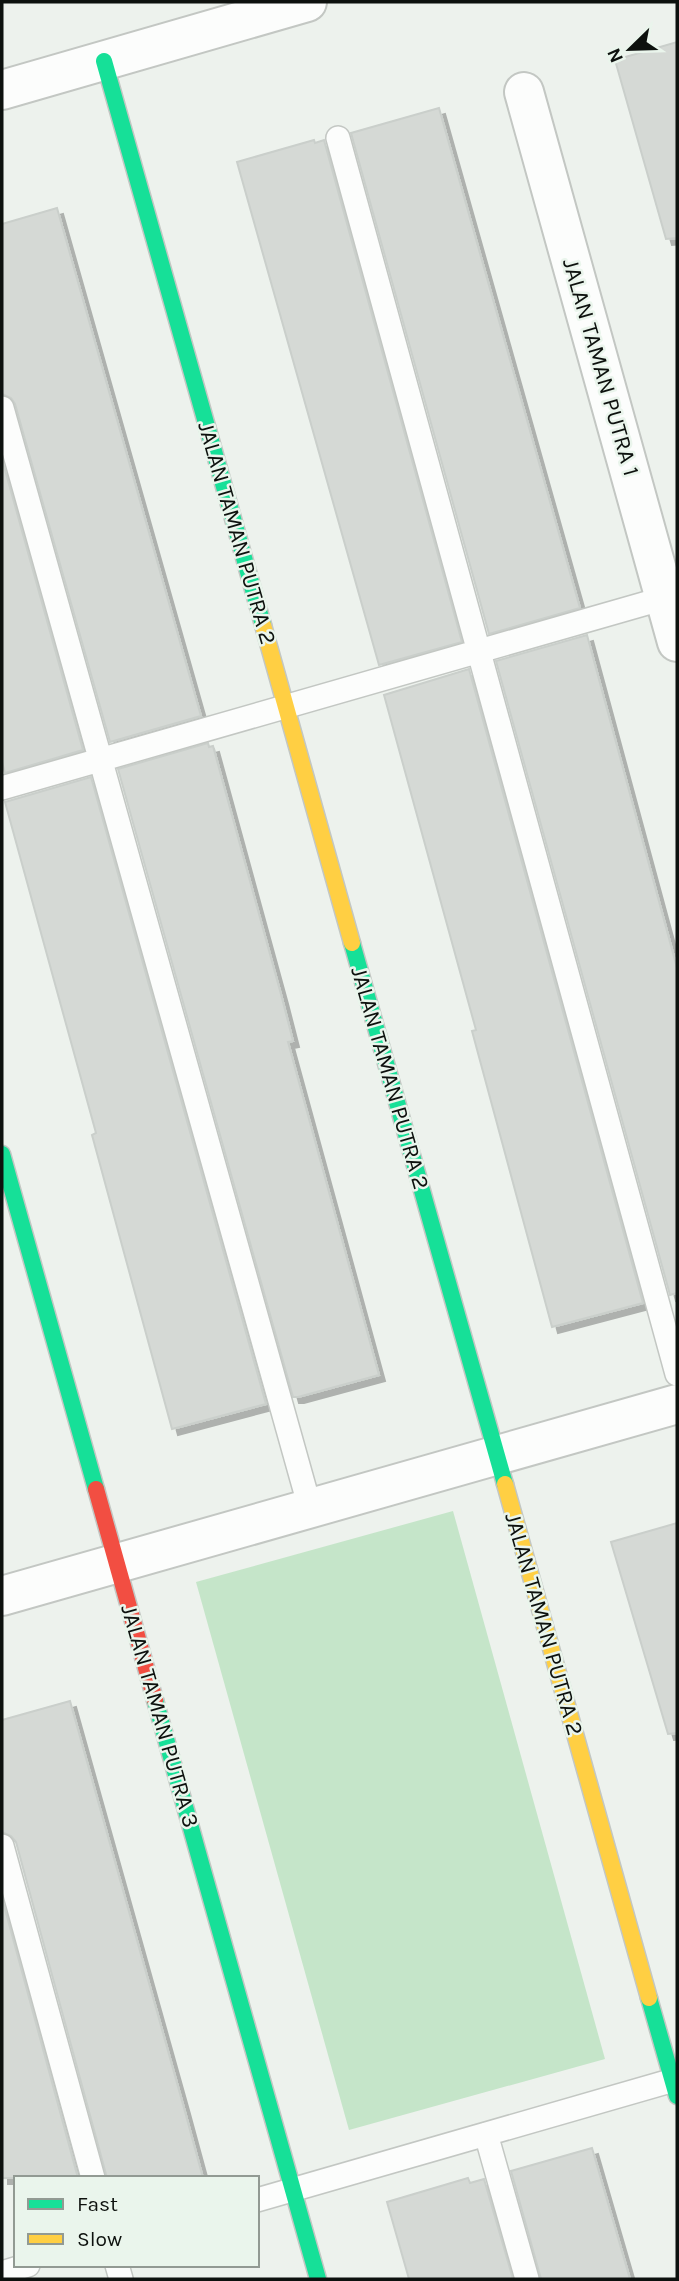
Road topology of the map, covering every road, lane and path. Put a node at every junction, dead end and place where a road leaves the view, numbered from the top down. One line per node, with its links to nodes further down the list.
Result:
1 (307, 2): 2 (street)
2 (104, 61): 3 (street); 10 (street, JALAN TAMAN PUTRA 2)
3 (2, 90)
4 (524, 92): 7 (street, JALAN TAMAN PUTRA 1)
5 (338, 138): 9 (lane)
6 (2, 408): 11 (lane)
7 (671, 596): 8 (street, JALAN TAMAN PUTRA 1); 9 (lane)
8 (677, 642)
9 (479, 651): 10 (lane); 14 (lane)
10 (286, 707): 11 (lane); 16 (street, JALAN TAMAN PUTRA 2)
11 (101, 760): 12 (lane); 17 (lane)
12 (2, 788)
13 (2, 1154): 18 (street, JALAN TAMAN PUTRA 3)
14 (677, 1374)
15 (677, 1404): 16 (street)
16 (497, 1456): 17 (street); 21 (street, JALAN TAMAN PUTRA 2)
17 (310, 1508): 18 (street)
18 (117, 1563): 19 (street); 24 (street, JALAN TAMAN PUTRA 3)
19 (2, 1596)
20 (2, 1846): 23 (lane)
21 (676, 2085): 22 (lane)
22 (485, 2134): 24 (lane); 29 (lane)
23 (92, 2176)
24 (293, 2189): 25 (lane); 28 (street, JALAN TAMAN PUTRA 3)
25 (259, 2199)
26 (22, 2267): 27 (lane)
27 (2, 2273)
28 (318, 2279)
29 (527, 2279)

